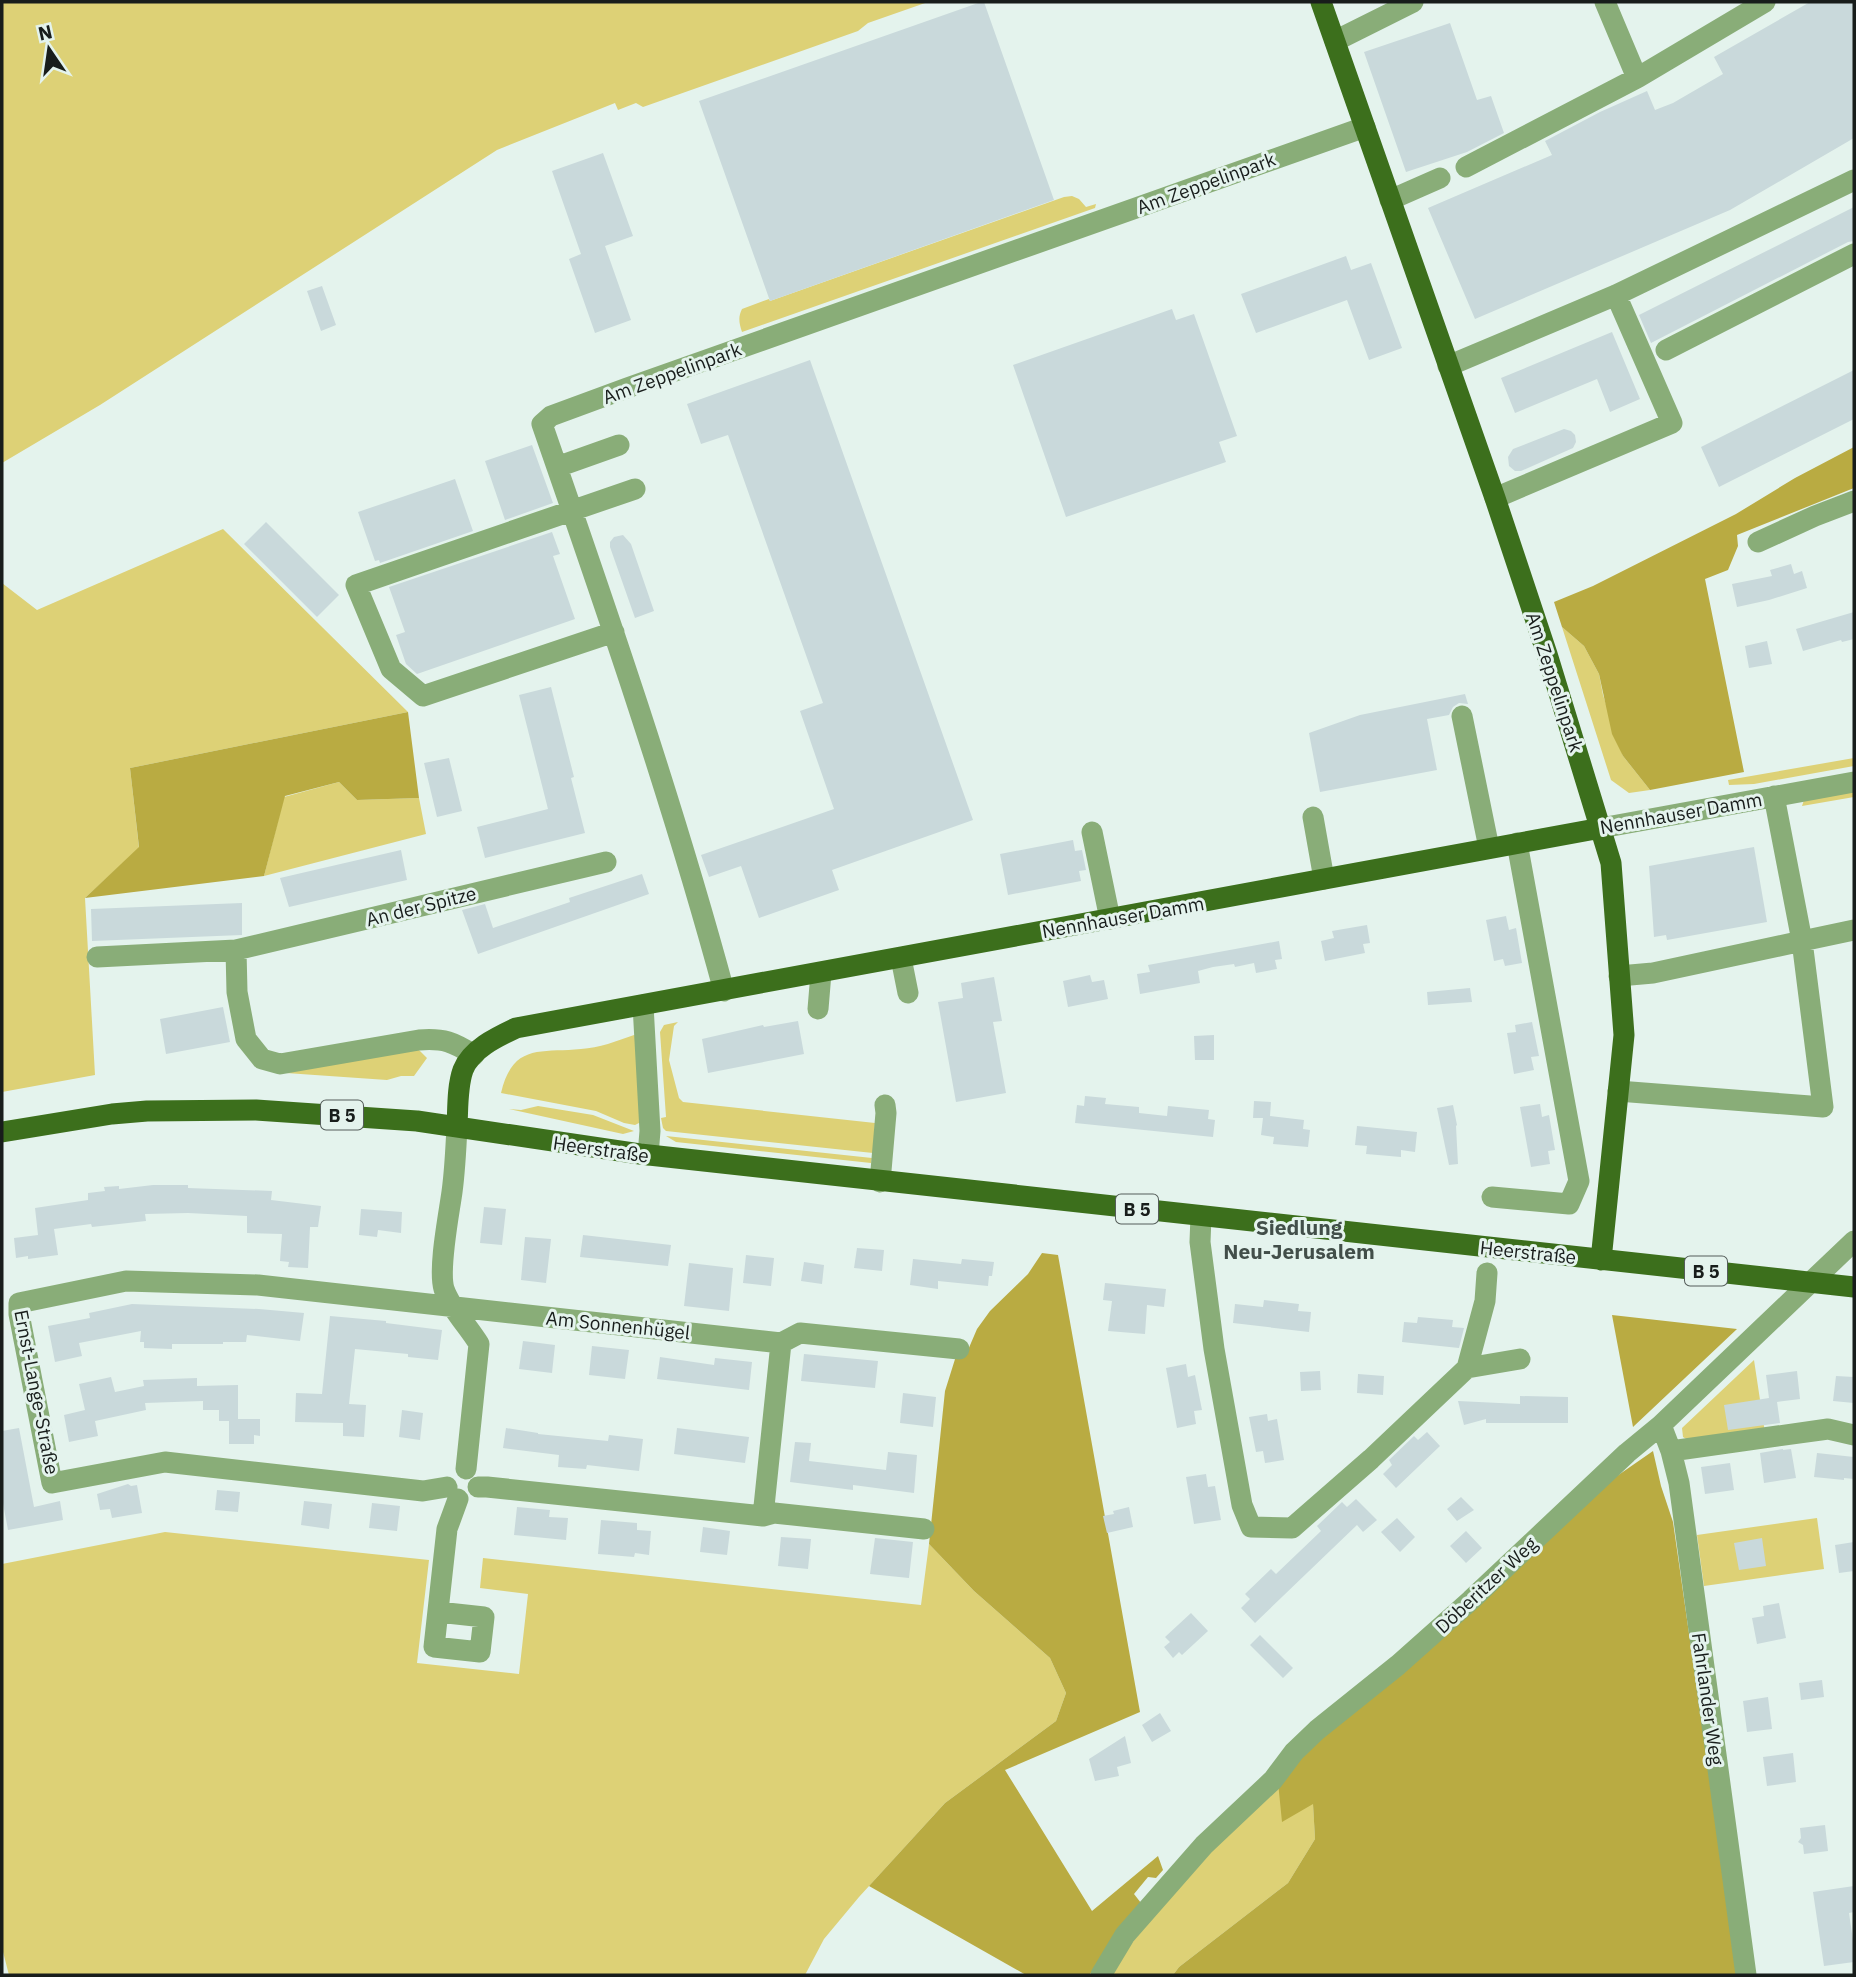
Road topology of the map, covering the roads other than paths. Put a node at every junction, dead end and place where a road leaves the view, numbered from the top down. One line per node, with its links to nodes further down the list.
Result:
1 (1321, 2): 5 (main road, Am Zeppelinpark)
2 (1413, 2): 5 (street)
3 (1605, 2): 6 (street)
4 (1765, 2): 6 (street)
5 (1335, 41): 7 (main road, Am Zeppelinpark)
6 (1637, 78): 8 (street)
7 (1365, 127): 11 (main road, Am Zeppelinpark); 17 (street, Am Zeppelinpark)
8 (1466, 167)
9 (1440, 178): 11 (street)
10 (1854, 180): 13 (street)
11 (1390, 200): 15 (main road, Am Zeppelinpark)
12 (1854, 254): 14 (street)
13 (1616, 295): 15 (street); 19 (street)
14 (1666, 350)
15 (1448, 366): 19 (main road, Am Zeppelinpark)
16 (619, 445): 17 (street)
17 (557, 467): 21 (street, Am Zeppelinpark)
18 (635, 489): 21 (street)
19 (1495, 498): 28 (main road, Am Zeppelinpark)
20 (1854, 501): 22 (street)
21 (572, 510): 23 (street, Am Zeppelinpark); 23 (street)
22 (1758, 542)
23 (614, 632): 42 (street, Am Zeppelinpark)
24 (1462, 716): 31 (street)
25 (1854, 782): 26 (street, Nennhauser Damm)
26 (1774, 796): 28 (street, Nennhauser Damm); 36 (street)
27 (1313, 817): 33 (street)
28 (1601, 828): 30 (main road, Nennhauser Damm); 41 (main road, Am Zeppelinpark)
29 (1093, 832): 34 (street)
30 (1517, 843): 31 (main road, Nennhauser Damm); 53 (street)
31 (1489, 848): 33 (main road, Nennhauser Damm)
32 (606, 862): 37 (street, An der Spitze)
33 (1324, 879): 34 (main road, Nennhauser Damm)
34 (1110, 919): 39 (main road, Nennhauser Damm)
35 (1854, 930): 36 (street)
36 (1802, 941): 41 (street); 47 (street)
37 (236, 950): 38 (street, An der Spitze); 46 (street)
38 (97, 957)
39 (901, 958): 40 (main road, Nennhauser Damm); 43 (street)
40 (821, 973): 42 (main road, Nennhauser Damm); 45 (street)
41 (1619, 976): 47 (main road, Am Zeppelinpark)
42 (724, 991): 44 (main road, Nennhauser Damm)
43 (908, 993)
44 (643, 1005): 46 (main road, Nennhauser Damm); 51 (street)
45 (818, 1009)
46 (474, 1055): 49 (main road)
47 (1618, 1091): 56 (main road, Am Zeppelinpark)
48 (885, 1105): 52 (street)
49 (457, 1126): 50 (main road, Heerstraße / B 5); 51 (main road, Heerstraße / B 5); 60 (street)
50 (2, 1132)
51 (648, 1155): 52 (main road, Heerstraße / B 5)
52 (880, 1182): 54 (main road, Heerstraße / B 5)
53 (1492, 1197)
54 (1201, 1216): 56 (main road, Heerstraße / B 5); 64 (street)
55 (1854, 1241): 58 (street, Döberitzer Weg)
56 (1601, 1260): 58 (main road, Heerstraße / B 5)
57 (1487, 1273): 64 (street)
58 (1811, 1283): 59 (main road, Heerstraße / B 5); 65 (street, Döberitzer Weg)
59 (1854, 1287)
60 (454, 1308): 61 (street, Am Sonnenhügel); 68 (street); 70 (street, Ernst-Lange-Straße)
61 (781, 1343): 62 (street, Am Sonnenhügel); 71 (street)
62 (958, 1349)
63 (1520, 1359): 64 (street)
64 (1467, 1368)
65 (1661, 1425): 67 (street, Fahrlander Weg); 74 (street, Döberitzer Weg)
66 (1854, 1435): 67 (street)
67 (1671, 1451): 75 (street, Fahrlander Weg)
68 (466, 1469): 69 (street); 70 (street)
69 (478, 1487): 70 (street); 71 (street)
70 (452, 1493): 73 (street)
71 (763, 1516): 72 (street)
72 (924, 1529)
73 (438, 1612)
74 (1101, 1975)
75 (1746, 1975)

